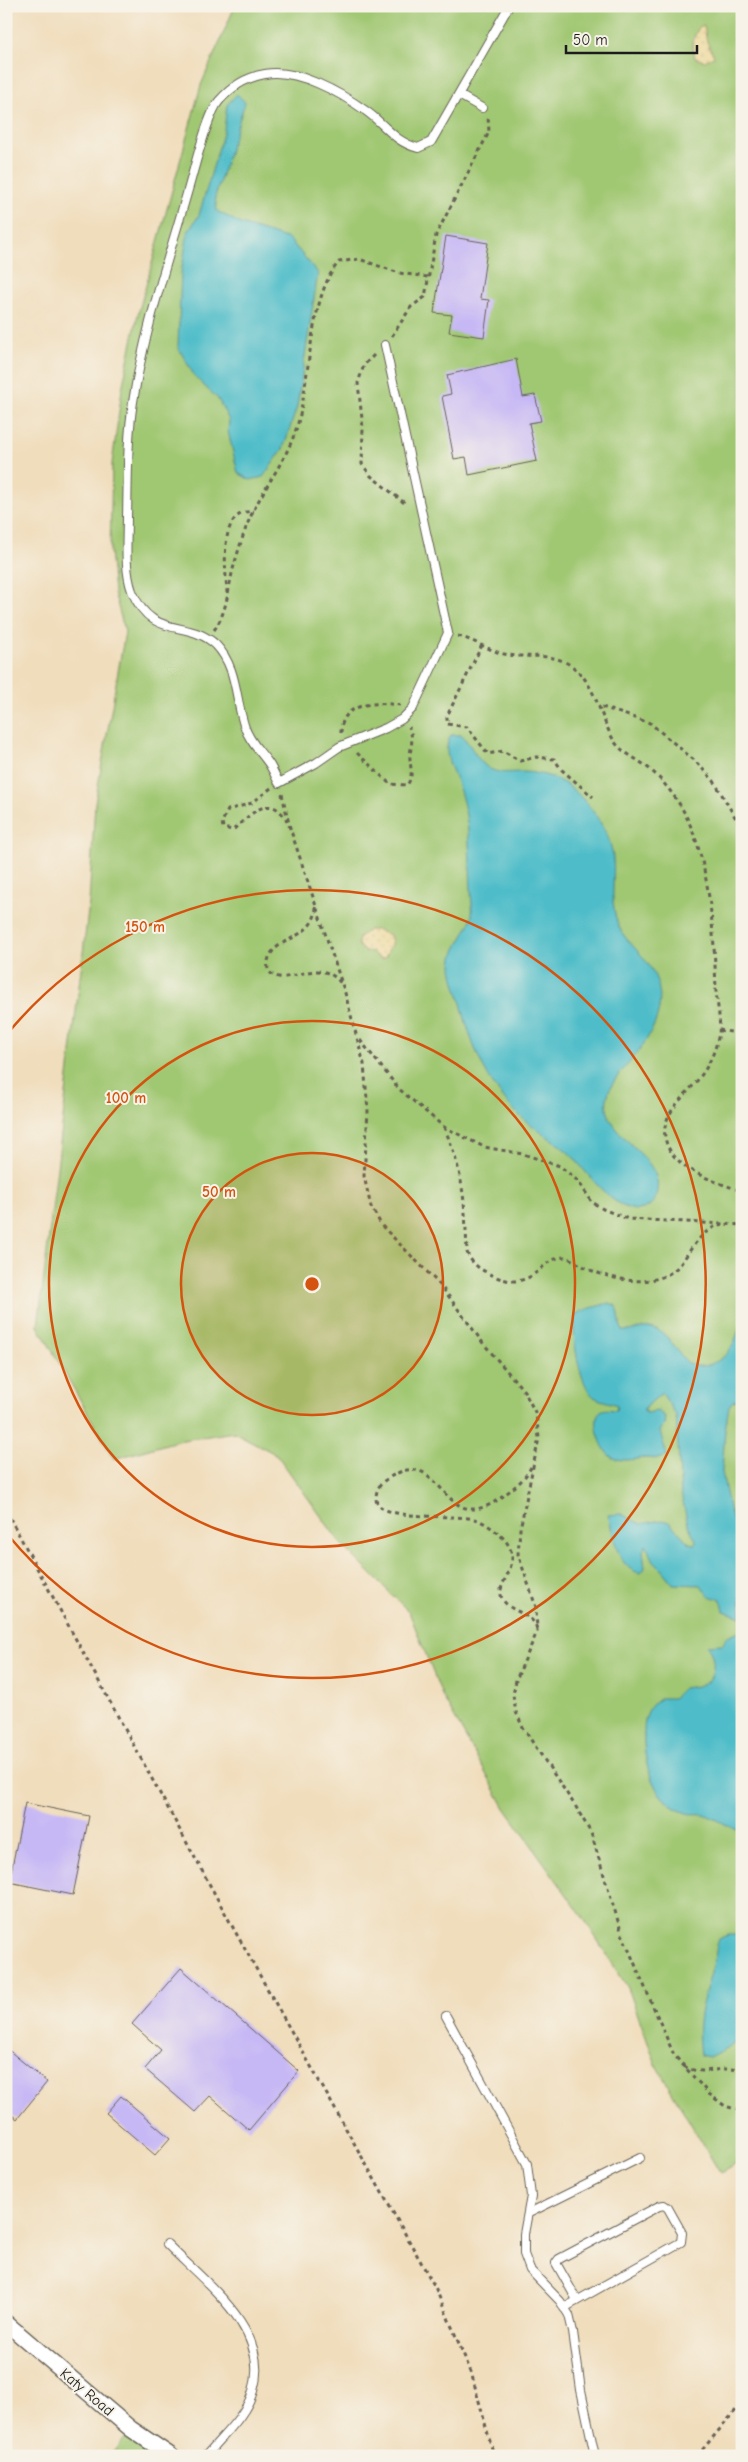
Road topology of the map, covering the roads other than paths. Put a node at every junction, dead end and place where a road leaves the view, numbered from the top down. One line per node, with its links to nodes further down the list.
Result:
1 (509, 6): 2 (lane)
2 (459, 95): 3 (lane); 4 (lane)
3 (482, 108)
4 (385, 345)
5 (446, 2016): 7 (lane)
6 (640, 2158): 7 (lane)
7 (529, 2213): 10 (lane)
8 (167, 2244): 13 (lane)
9 (577, 2300): 9 (lane); 10 (lane)
10 (564, 2308): 14 (lane)
11 (6, 2323): 12 (street, Katy Road)
12 (171, 2456)
13 (206, 2456)
14 (595, 2456)

